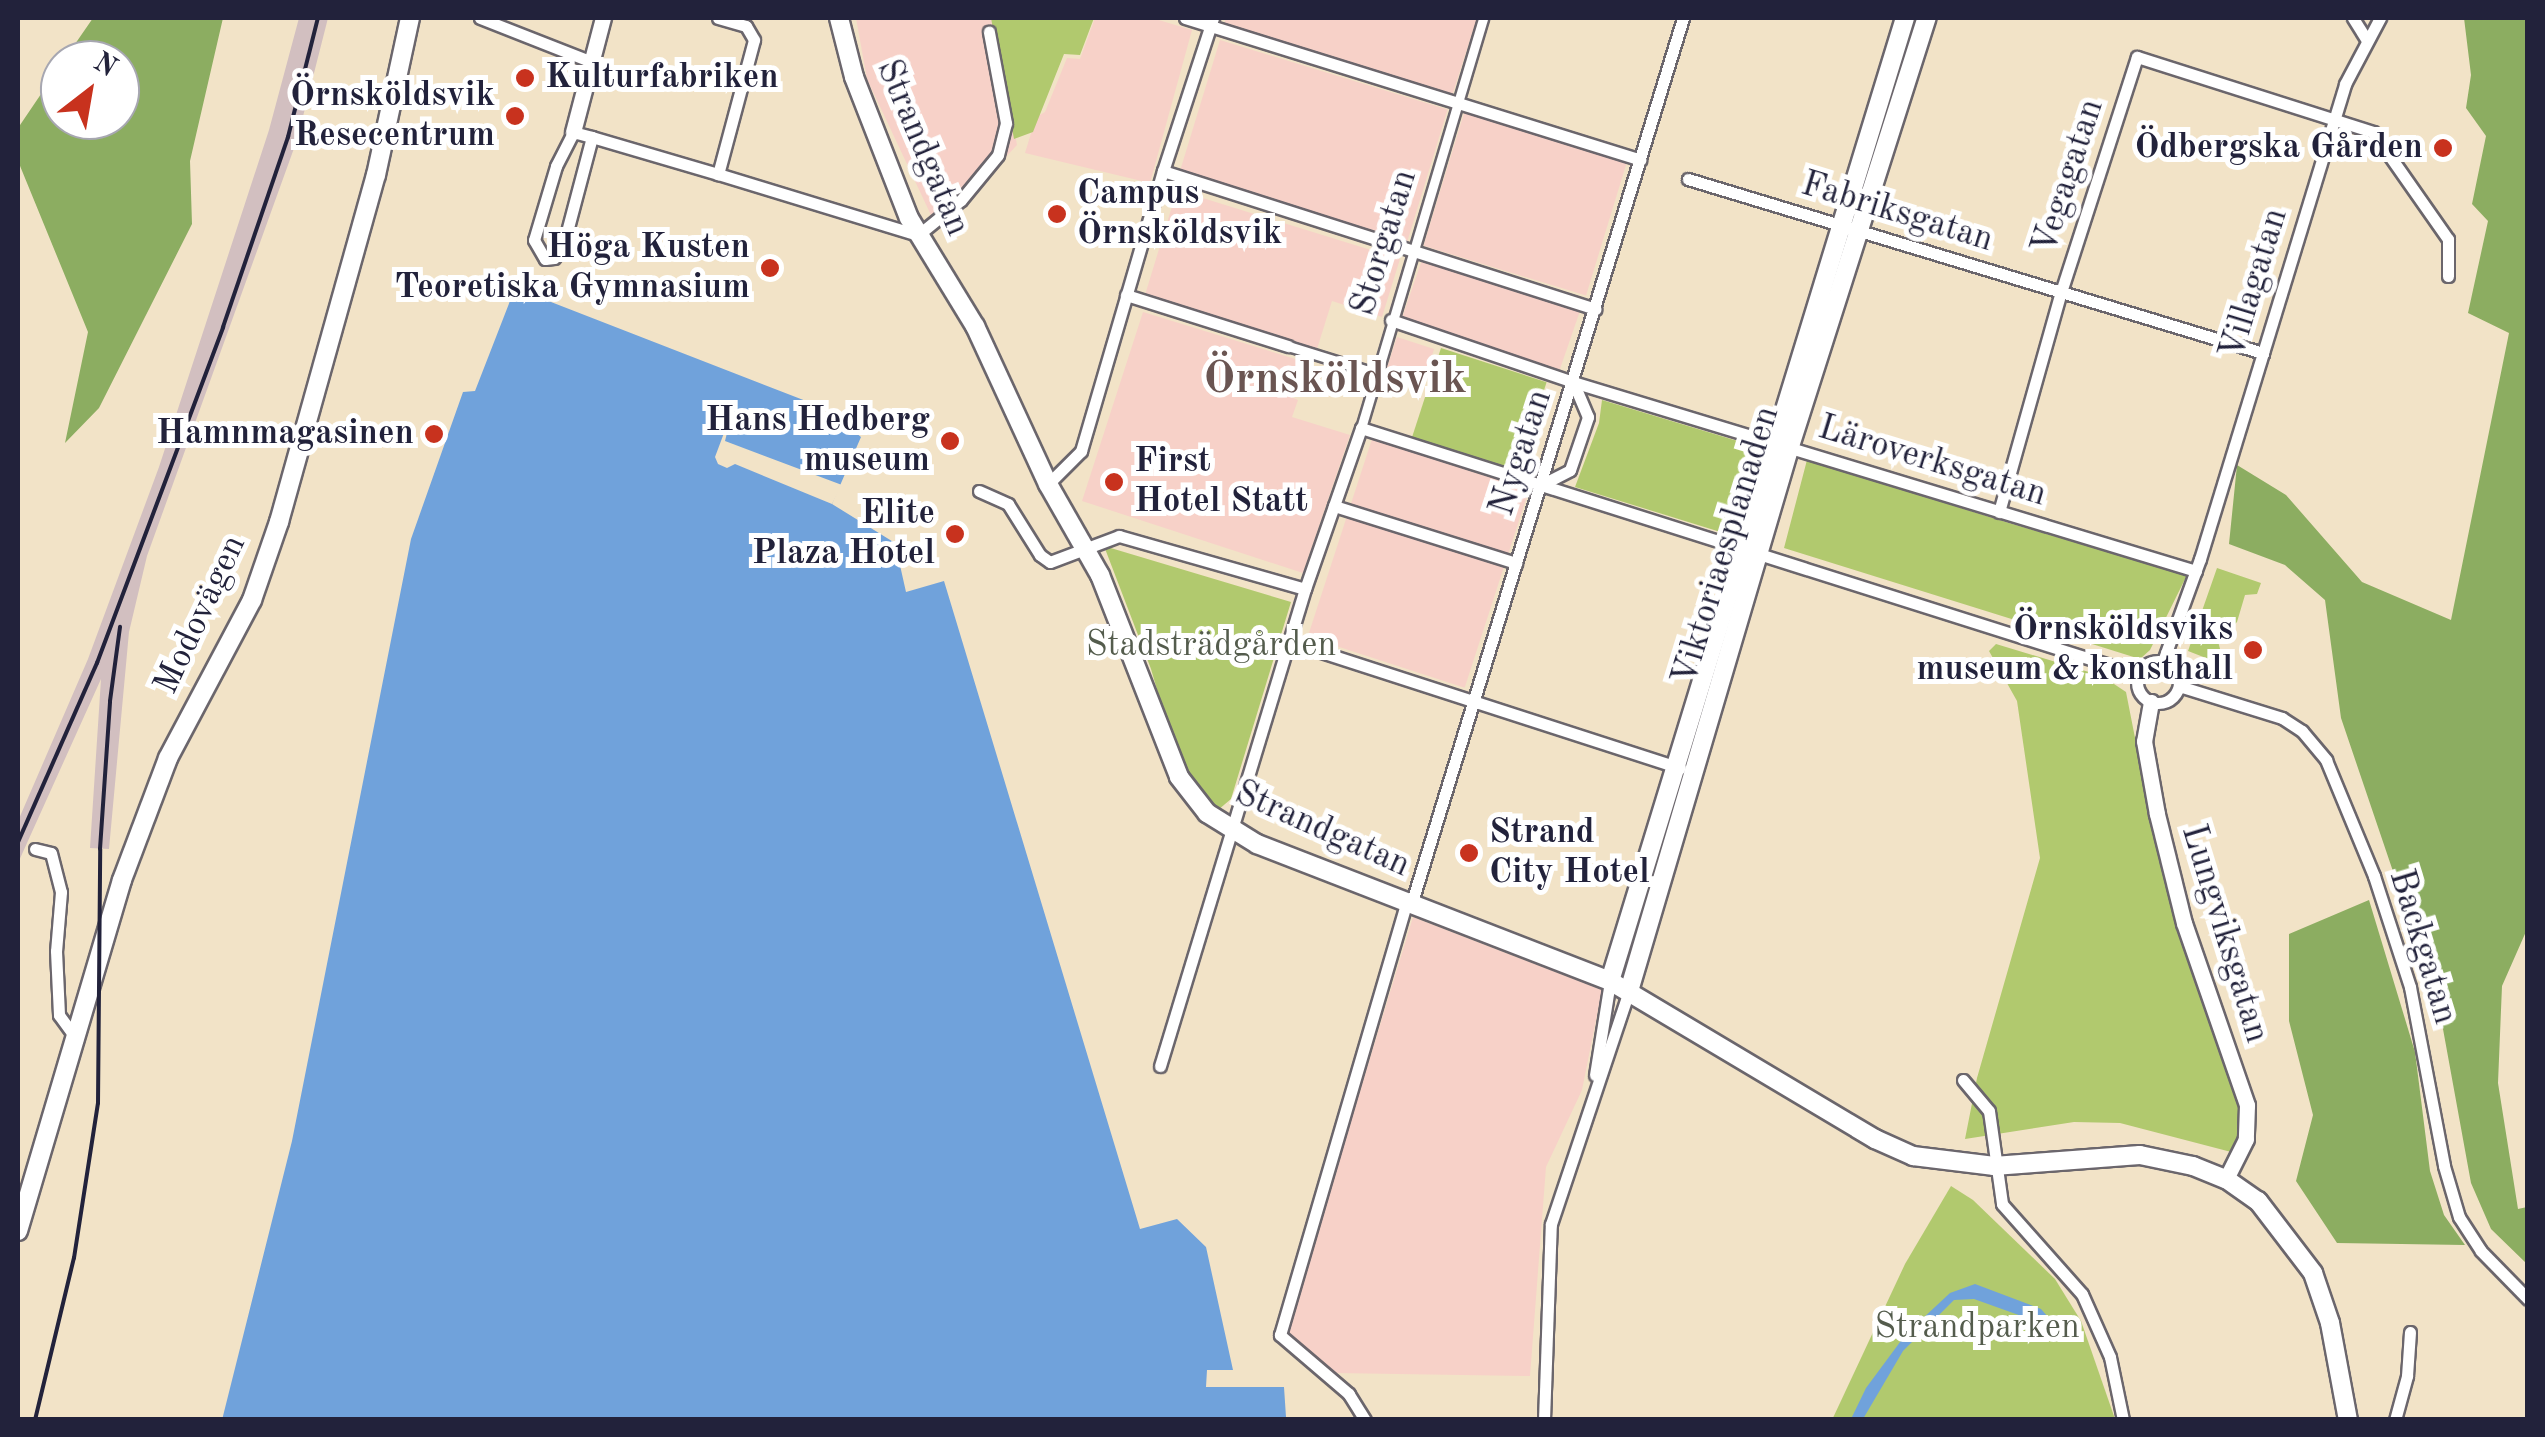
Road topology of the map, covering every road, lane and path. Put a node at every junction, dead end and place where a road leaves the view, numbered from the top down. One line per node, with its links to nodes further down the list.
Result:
1 (410, 18): 61 (main road, Modovägen)
2 (480, 18): 16 (street)
3 (603, 18): 16 (street)
4 (718, 18): 23 (street)
5 (840, 18): 26 (main road, Strandgatan)
6 (1185, 18): 13 (street)
7 (1483, 18): 17 (street, Storgatan)
8 (1682, 18): 21 (street, Nygatan)
9 (1904, 18): 25 (main road, Viktoriaesplanaden)
10 (1927, 18): 25 (main road, Viktoriaesplanaden)
11 (2352, 18): 15 (street)
12 (2380, 18): 15 (street, Villagatan)
13 (1212, 22): 17 (street); 22 (street)
14 (987, 25): 26 (street)
15 (2367, 40): 18 (street, Villagatan)
16 (592, 62): 19 (street)
17 (1457, 103): 21 (street); 27 (street, Storgatan)
18 (2334, 118): 28 (street); 29 (street, Vegagatan); 34 (street, Villagatan)
19 (573, 132): 20 (street); 20 (street)
20 (592, 138): 23 (street)
21 (1640, 160): 31 (street, Nygatan)
22 (1162, 171): 27 (street); 30 (street)
23 (718, 174): 26 (street)
24 (1688, 179): 25 (street, Fabriksgatan)
25 (1850, 227): 29 (street, Fabriksgatan); 38 (main road, Viktoriaesplanaden)
26 (918, 235): 39 (main road, Strandgatan)
27 (1412, 251): 31 (street); 32 (street, Storgatan)
28 (2448, 276)
29 (2061, 292): 34 (street, Fabriksgatan); 43 (street, Vegagatan)
30 (1126, 295): 33 (street); 39 (street)
31 (1595, 309): 36 (street, Nygatan)
32 (1390, 320): 35 (street, Storgatan); 36 (street, Läroverksgatan)
33 (1288, 346): 35 (street)
34 (2263, 352): 47 (street, Villagatan)
35 (1375, 374): 37 (street, Storgatan)
36 (1573, 382): 38 (street, Läroverksgatan); 40 (street, Nygatan); 40 (street)
37 (1361, 428): 40 (street); 42 (street, Storgatan)
38 (1782, 444): 43 (street, Läroverksgatan); 45 (main road, Viktoriaesplanaden)
39 (1048, 484): 44 (main road, Strandgatan)
40 (1541, 484): 45 (street); 46 (street, Nygatan)
41 (978, 491): 44 (street)
42 (1334, 506): 46 (street); 48 (street, Storgatan)
43 (1998, 512): 47 (street, Läroverksgatan)
44 (1084, 546): 48 (street); 56 (main road, Strandgatan)
45 (1753, 552): 51 (street); 55 (main road, Viktoriaesplanaden)
46 (1516, 563): 53 (street, Nygatan)
47 (2196, 572): 50 (street)
48 (1306, 589): 49 (street, Storgatan)
49 (1290, 642): 53 (street); 56 (street, Storgatan)
50 (2163, 661): 51 (street); 52 (street)
51 (2138, 674): 54 (street)
52 (2179, 686): 54 (street); 68 (street, Backgatan)
53 (1471, 702): 55 (street); 58 (street, Nygatan)
54 (2151, 702): 66 (street, Lungviksgatan)
55 (1685, 770): 59 (main road, Viktoriaesplanaden); 60 (main road, Viktoriaesplanaden)
56 (1234, 819): 58 (main road, Strandgatan); 62 (street, Storgatan)
57 (35, 849): 61 (street)
58 (1409, 904): 59 (main road, Strandgatan); 70 (street, Nygatan)
59 (1610, 981): 60 (main road, Strandgatan); 64 (street, Viktoriaesplanaden)
60 (1629, 991): 64 (street, Viktoriaesplanaden); 65 (main road, Strandgatan)
61 (77, 1040): 67 (main road, Modovägen)
62 (1160, 1066)
63 (1963, 1080): 65 (street)
64 (1592, 1094): 71 (street, Viktoriaesplanaden)
65 (1994, 1166): 66 (main road, Strandgatan); 72 (street)
66 (2226, 1178): 73 (main road)
67 (18, 1231)
68 (2528, 1299)
69 (2410, 1332): 74 (street)
70 (1364, 1420)
71 (1544, 1420)
72 (2123, 1420)
73 (2348, 1420)
74 (2395, 1420)

